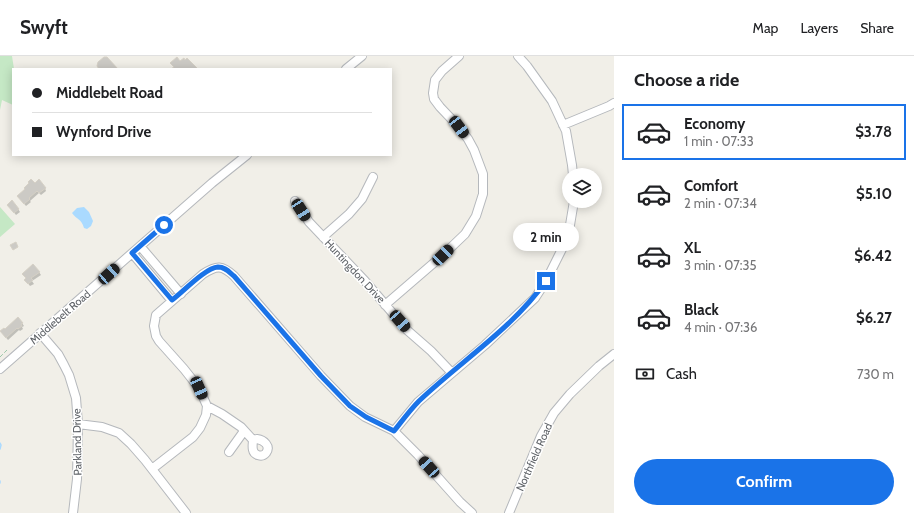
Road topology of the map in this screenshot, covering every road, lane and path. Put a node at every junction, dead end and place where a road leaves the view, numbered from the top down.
1 (362, 56) edge
2 (459, 56) edge
3 (518, 56) edge
4 (347, 68) edge
5 (614, 103) edge
6 (563, 125) junction
7 (245, 156) edge
8 (572, 168) edge
9 (373, 177) dead end
10 (295, 201) dead end
11 (573, 208) edge
12 (323, 238) junction
13 (140, 246) junction
14 (132, 253) junction
15 (176, 297) junction
16 (385, 305) junction
17 (40, 333) junction
18 (7, 350) dead end
19 (614, 354) edge
20 (0, 357) edge
21 (0, 369) edge
22 (452, 373) junction
23 (206, 406) junction
24 (78, 424) junction
25 (244, 431) junction
26 (394, 431) junction
27 (253, 440) dead end
28 (229, 452) dead end
29 (152, 469) junction
30 (73, 513) edge
31 (186, 513) edge
32 (472, 513) edge
33 (509, 513) edge

1 - 4 street
2 - 16 street
3 - 6 street
5 - 6 street
6 - 8 street
7 - 13 street, Middlebelt Road
9 - 12 street
10 - 12 street, Huntingdon Drive
11 - 22 street
12 - 16 street, Huntingdon Drive
13 - 14 street, Middlebelt Road
13 - 15 street
14 - 15 street
14 - 17 street, Middlebelt Road
15 - 23 street
15 - 26 street
16 - 22 street, Huntingdon Drive
17 - 21 street, Middlebelt Road
17 - 24 street, Parkland Drive
18 - 20 path
19 - 33 street, Northfield Road
22 - 26 street
23 - 25 street
23 - 29 street
24 - 29 street
24 - 30 street, Parkland Drive
25 - 27 street
25 - 28 street
26 - 32 street
29 - 31 street

